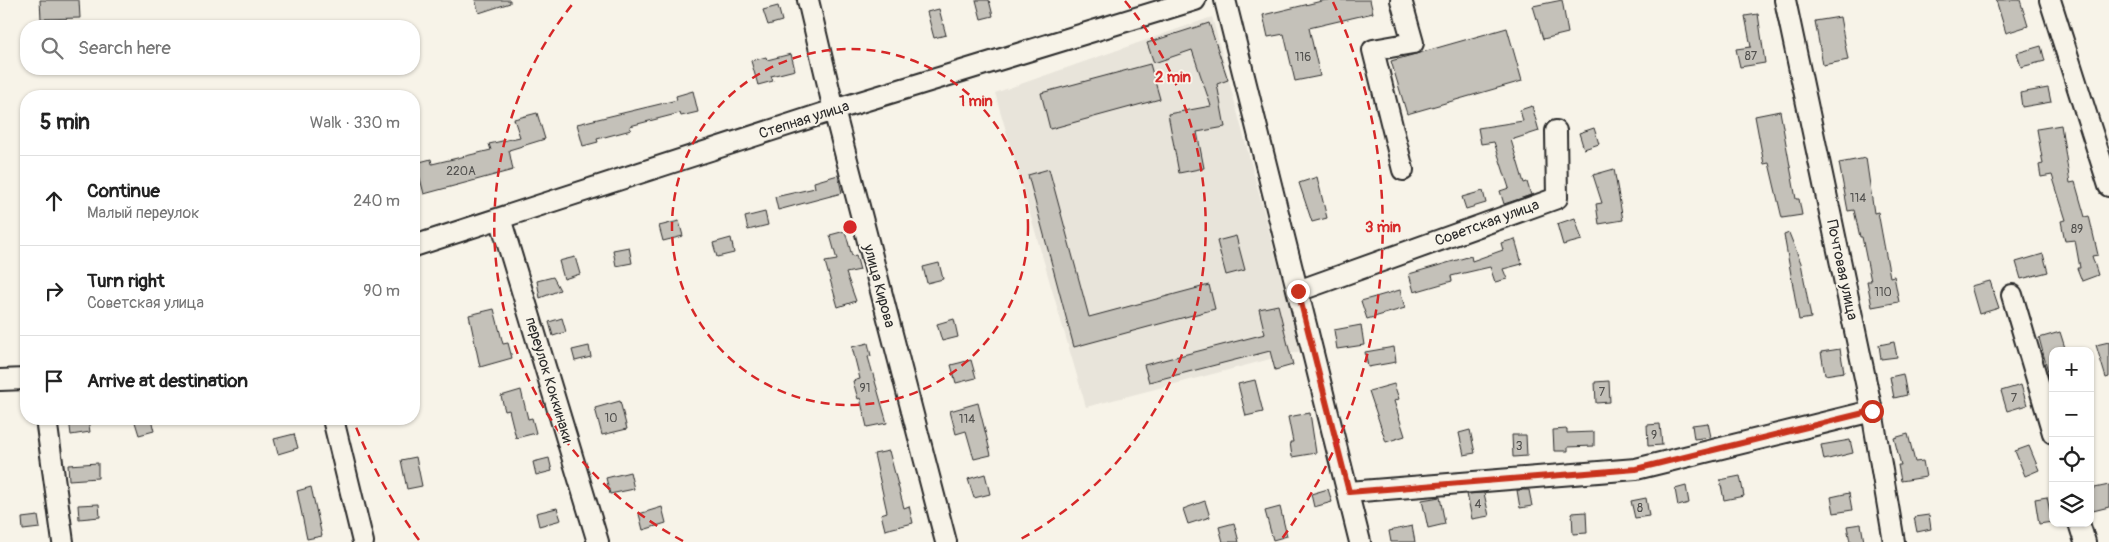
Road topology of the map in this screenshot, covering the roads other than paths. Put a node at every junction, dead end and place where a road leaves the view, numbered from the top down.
1 (808, 0) edge
2 (1196, 0) edge
3 (1224, 0) edge
4 (1402, 0) edge
5 (1785, 0) edge
6 (2050, 0) edge
7 (834, 110) junction
8 (1556, 131) dead end
9 (1403, 170) dead end
10 (2109, 186) edge
11 (500, 218) junction
12 (420, 244) edge
13 (1298, 291) junction
14 (2012, 294) dead end
15 (20, 378) edge
16 (0, 380) edge
17 (1872, 411) junction
18 (2049, 419) edge
19 (47, 425) edge
20 (334, 425) edge
21 (1349, 492) junction
22 (2081, 527) edge
23 (63, 542) edge
24 (363, 542) edge
25 (598, 542) edge
26 (946, 542) edge
27 (1359, 542) edge
28 (1894, 542) edge
29 (2085, 542) edge

1 - 7 street, улица Кирова
2 - 7 street, Степная улица
3 - 13 street
4 - 9 street
5 - 17 street, Почтовая улица
6 - 10 street
7 - 11 street, Степная улица
7 - 26 street, улица Кирова
8 - 13 street, Советская улица
11 - 12 street, Степная улица
11 - 25 street, переулок Коккинаки
13 - 21 street
14 - 18 street
15 - 16 street
17 - 21 street
17 - 28 street, Почтовая улица
19 - 23 street
20 - 24 street
21 - 27 street
22 - 29 street

